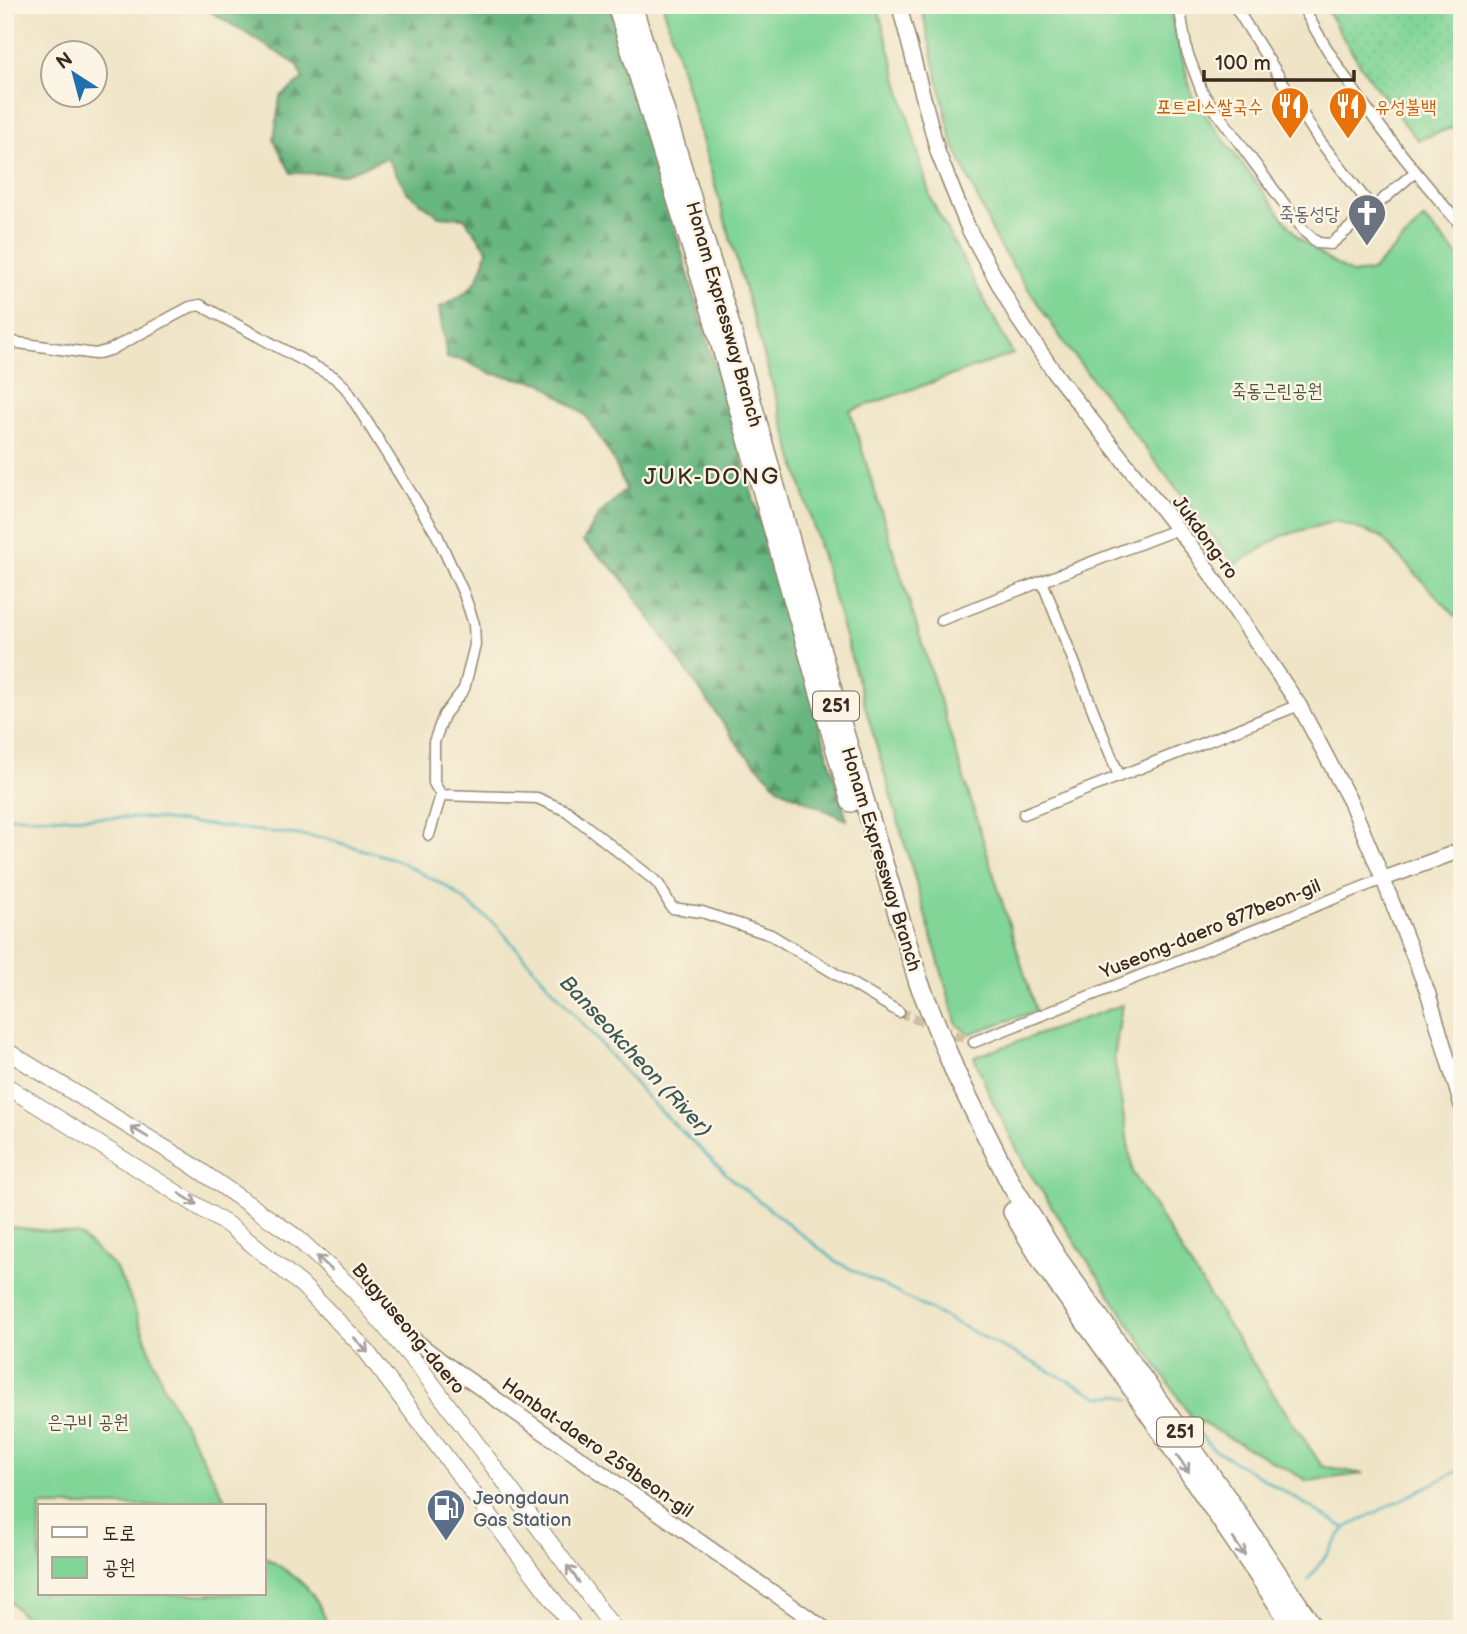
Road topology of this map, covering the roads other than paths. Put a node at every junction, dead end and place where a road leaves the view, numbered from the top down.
1 (617, 5) edge
2 (632, 5) edge
3 (899, 5) edge
4 (1179, 5) edge
5 (1234, 5) edge
6 (1302, 5) edge
7 (1415, 172) junction
8 (1373, 209) junction
9 (1462, 227) edge
10 (5, 341) edge
11 (1178, 529) junction
12 (1042, 581) junction
13 (941, 620) dead end
14 (1299, 705) junction
15 (1119, 776) junction
16 (441, 795) junction
17 (1024, 814) dead end
18 (429, 835) dead end
19 (1462, 850) edge
20 (1383, 879) junction
21 (899, 1012) tunnel mouth
22 (974, 1042) tunnel mouth
23 (5, 1050) edge
24 (5, 1085) edge
25 (1462, 1107) edge
26 (355, 1291) junction
27 (1126, 1367) junction
28 (1216, 1497) junction
29 (575, 1629) edge
30 (614, 1629) edge
31 (825, 1629) edge
32 (1295, 1629) edge
33 (1314, 1629) edge

1 - 27 highway, Honam Expressway Branch / 251
2 - 27 highway, Honam Expressway Branch / 251
3 - 11 street, Jukdong-ro
4 - 8 street
5 - 8 street
6 - 7 street
7 - 8 street
7 - 9 street
10 - 16 street
11 - 12 street
11 - 14 street, Jukdong-ro
12 - 13 street
12 - 15 street
14 - 15 street
14 - 20 street, Jukdong-ro
15 - 17 street
16 - 18 street
16 - 21 street
19 - 20 street, Yuseong-daero 877beon-gil
20 - 22 street, Yuseong-daero 877beon-gil
20 - 25 street, Jukdong-ro
26 -> 23 main road, Bugyuseong-daero
24 -> 29 main road
30 -> 26 main road, Bugyuseong-daero
26 - 31 street, Hanbat-daero 259beon-gil
27 - 28 highway, Honam Expressway Branch / 251
28 -> 32 highway, Honam Expressway Branch / 251
28 - 33 highway, Honam Expressway Branch / 251

